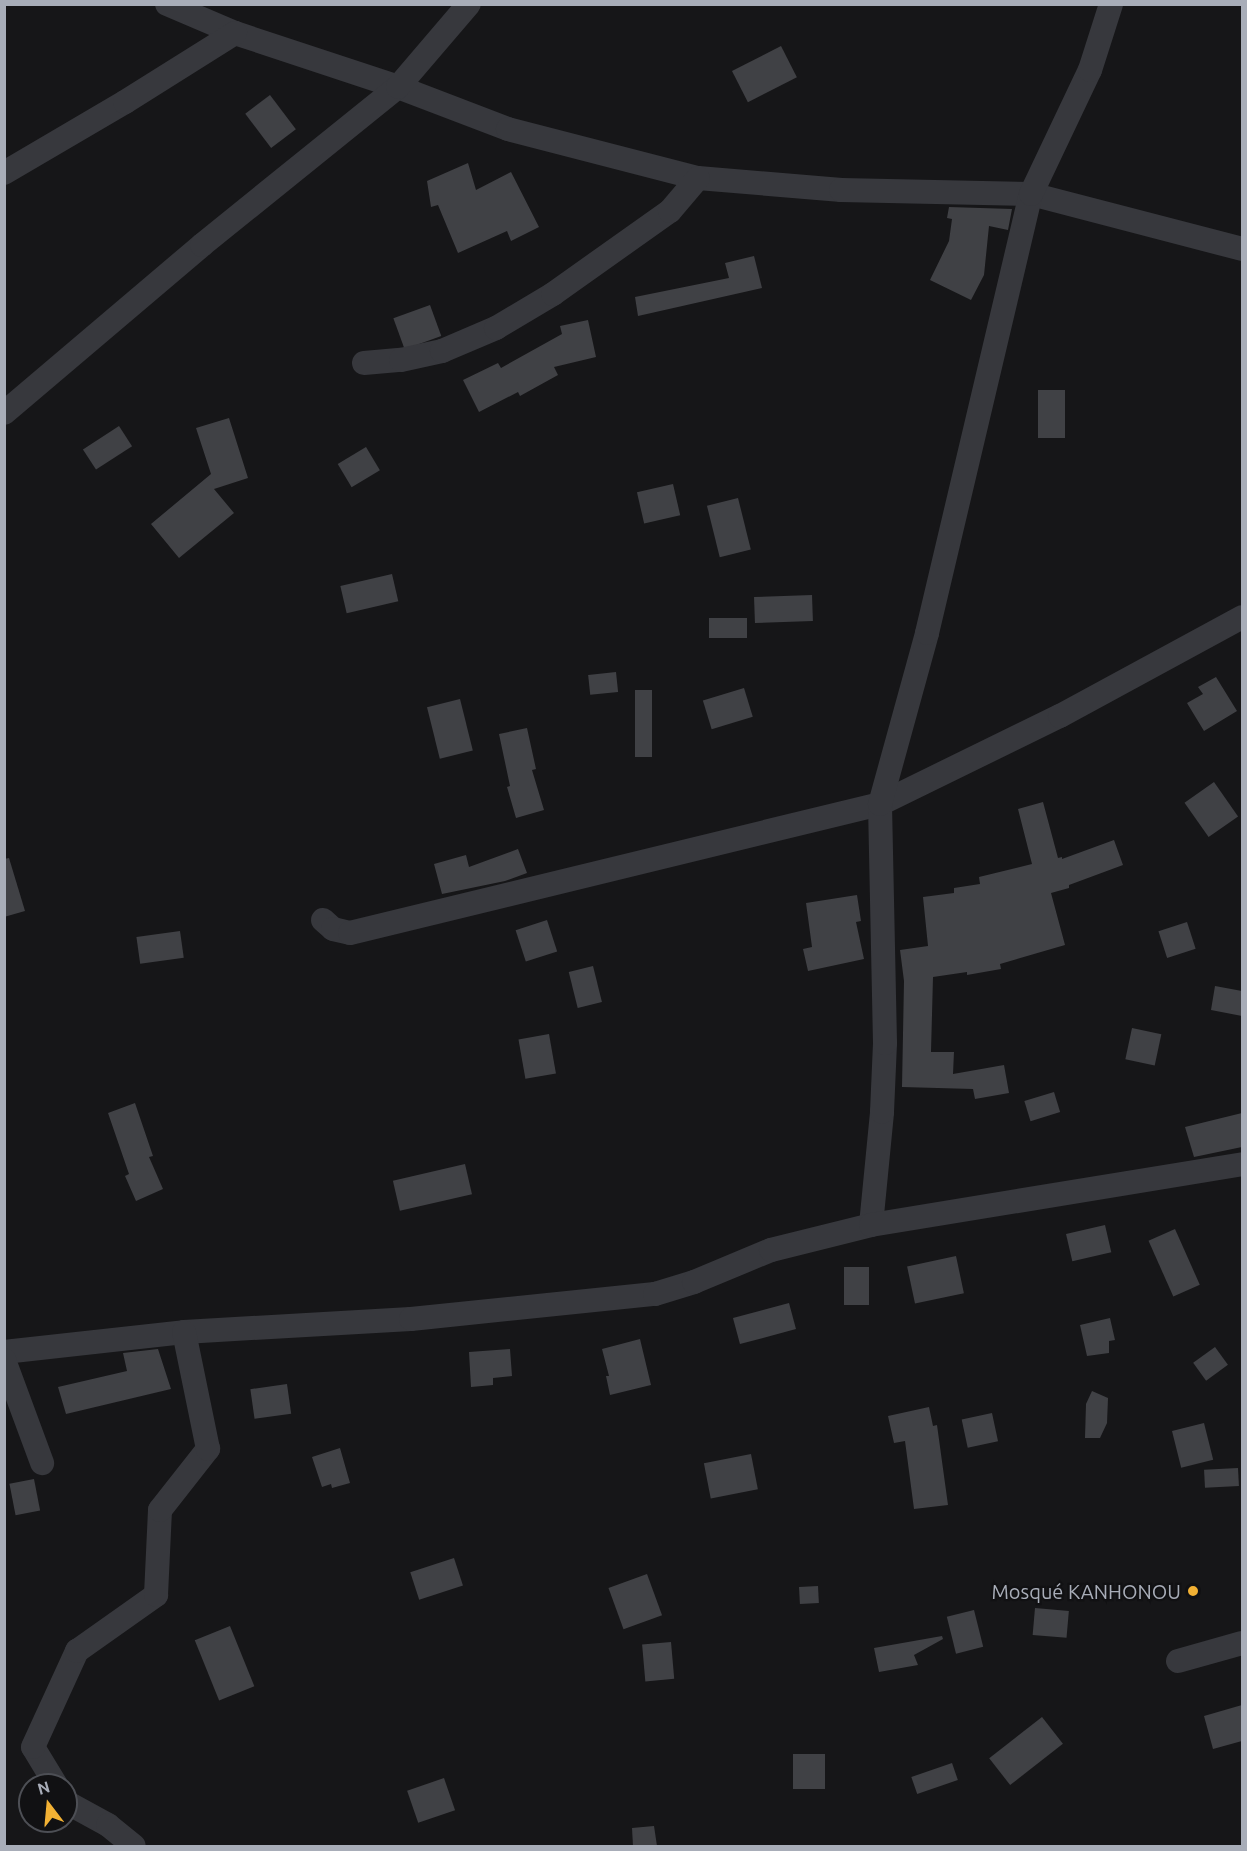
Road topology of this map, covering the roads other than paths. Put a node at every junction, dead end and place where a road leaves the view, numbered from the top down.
1 (167, 4) edge
2 (1111, 4) edge
3 (458, 9) edge
4 (235, 33) junction
5 (398, 87) junction
6 (4, 173) edge
7 (698, 178) junction
8 (1030, 194) junction
9 (1242, 249) edge
10 (364, 363) dead end
11 (4, 412) edge
12 (1242, 617) edge
13 (880, 804) junction
14 (324, 920) dead end
15 (1242, 1164) edge
16 (870, 1225) junction
17 (184, 1332) junction
18 (4, 1352) edge
19 (4, 1360) edge
20 (42, 1463) dead end
21 (1242, 1643) edge
22 (1178, 1661) dead end
23 (49, 1773) edge
24 (78, 1809) edge
25 (134, 1846) edge

1 - 4 street
2 - 8 street
3 - 5 street
4 - 5 street
4 - 6 street
5 - 7 street
5 - 11 street
7 - 8 street
7 - 10 street
8 - 9 street
8 - 13 street
12 - 13 street
13 - 14 street
13 - 16 street
15 - 16 street
16 - 17 street
17 - 18 street
17 - 23 street
19 - 20 street
21 - 22 street
24 - 25 street

